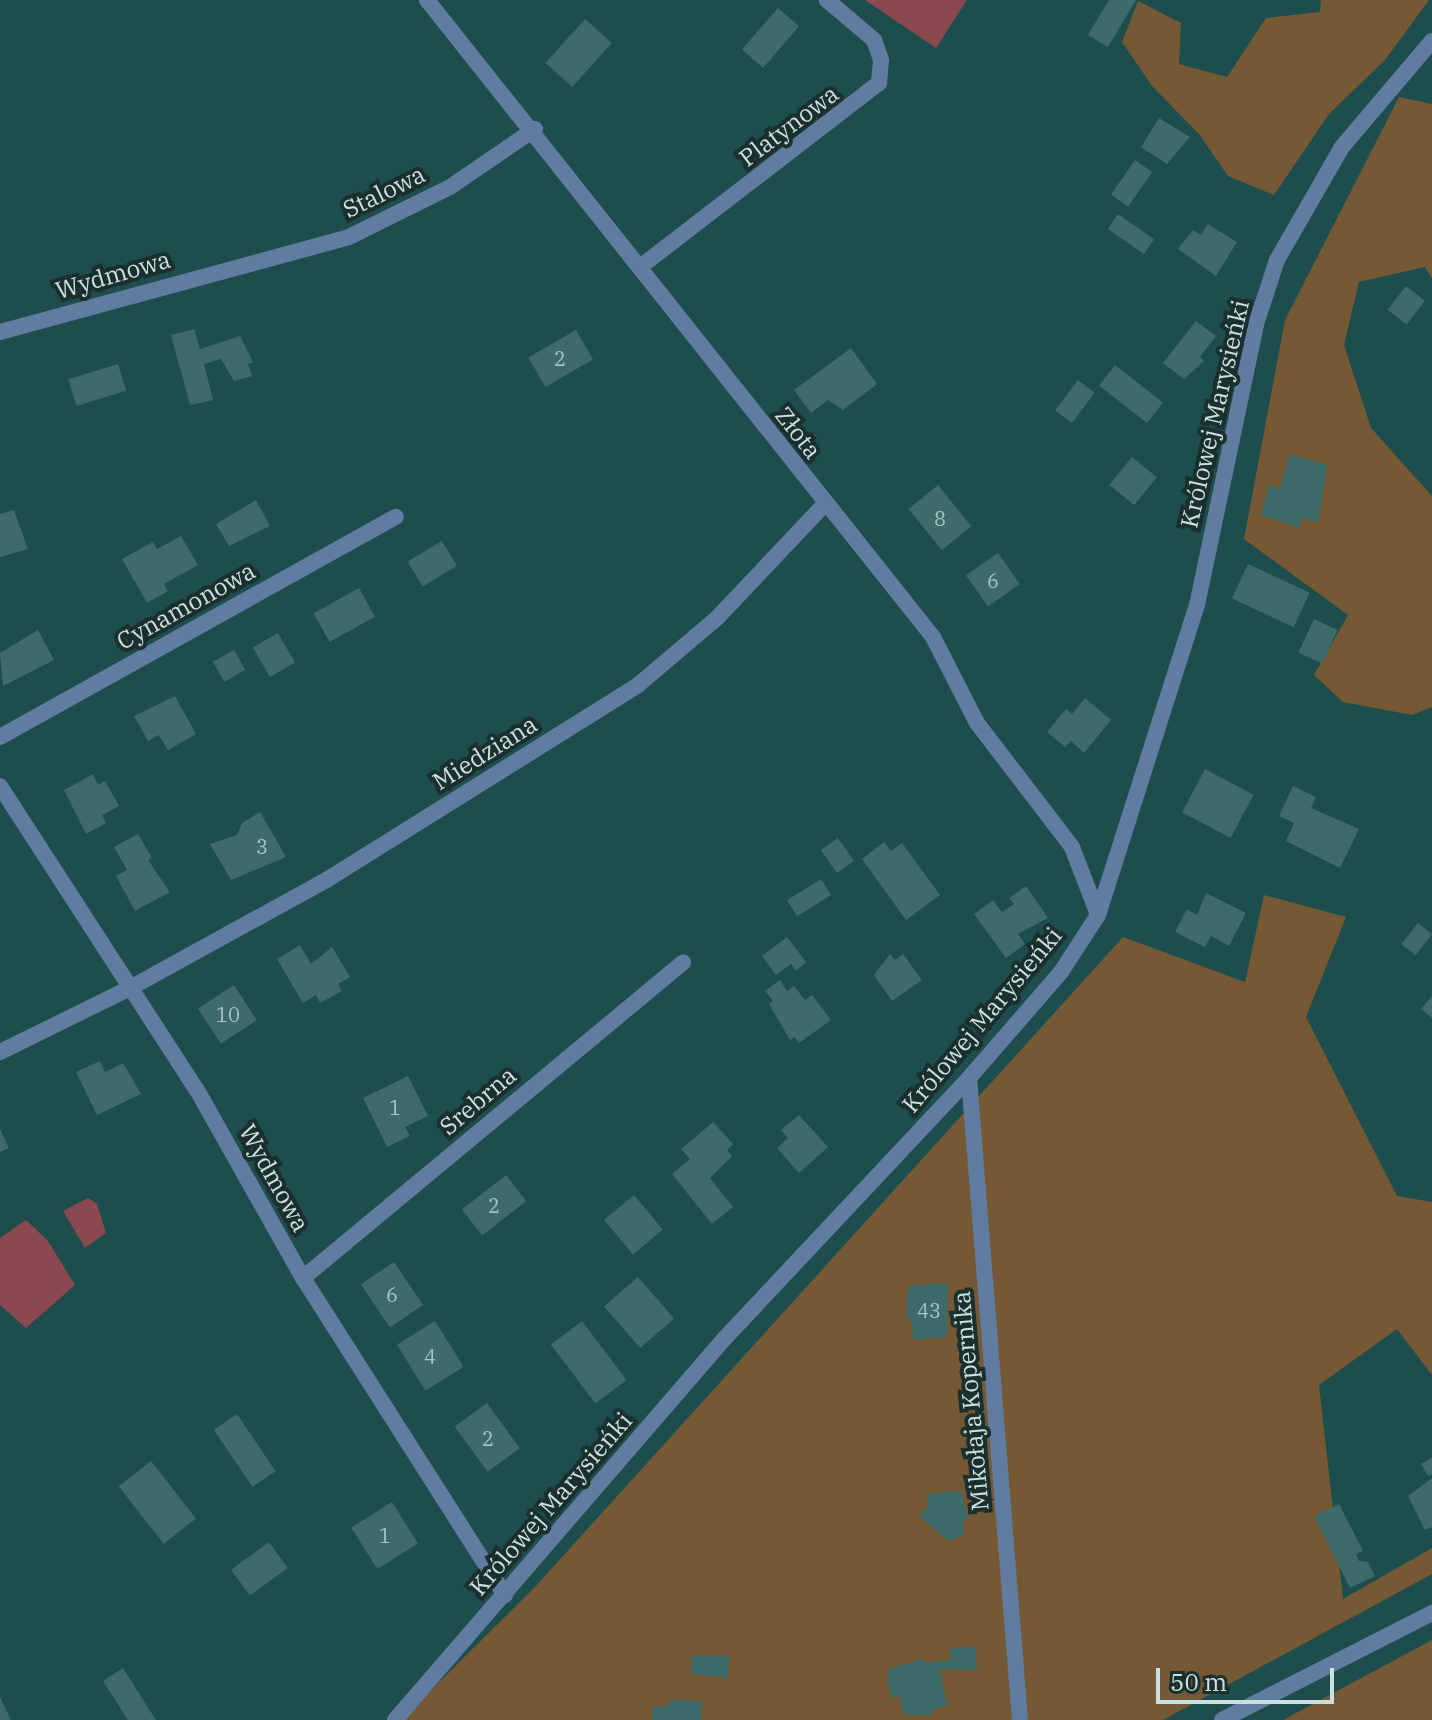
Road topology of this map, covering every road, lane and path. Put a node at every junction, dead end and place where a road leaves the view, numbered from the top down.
1 (427, 0) edge
2 (827, 0) edge
3 (1432, 41) edge
4 (535, 129) junction
5 (239, 264) joint
6 (640, 267) junction
7 (0, 332) edge
8 (824, 505) junction
9 (396, 517) dead end
10 (0, 737) edge
11 (0, 786) edge
12 (1098, 915) junction
13 (683, 962) dead end
14 (130, 988) junction
15 (0, 1052) edge
16 (969, 1078) junction
17 (303, 1278) junction
18 (505, 1595) junction
19 (1432, 1613) edge
20 (395, 1720) edge
21 (1020, 1720) edge
22 (1222, 1720) edge

1 - 4 street, Złota
2 - 6 street, Platynowa
3 - 12 street, Królowej Marysieńki
4 - 5 street, Stalowa
4 - 6 street, Złota
5 - 7 street, Wydmowa
6 - 8 street, Złota
8 - 12 street, Złota
8 - 14 street, Miedziana
9 - 10 street, Cynamonowa
11 - 14 street, Wydmowa
12 - 16 street, Królowej Marysieńki
13 - 17 street, Srebrna
14 - 15 street, Miedziana
14 - 17 street, Wydmowa
16 - 18 street, Królowej Marysieńki
16 - 21 street, Mikołaja Kopernika
17 - 18 street, Wydmowa
18 - 20 street, Królowej Marysieńki
19 - 22 street

